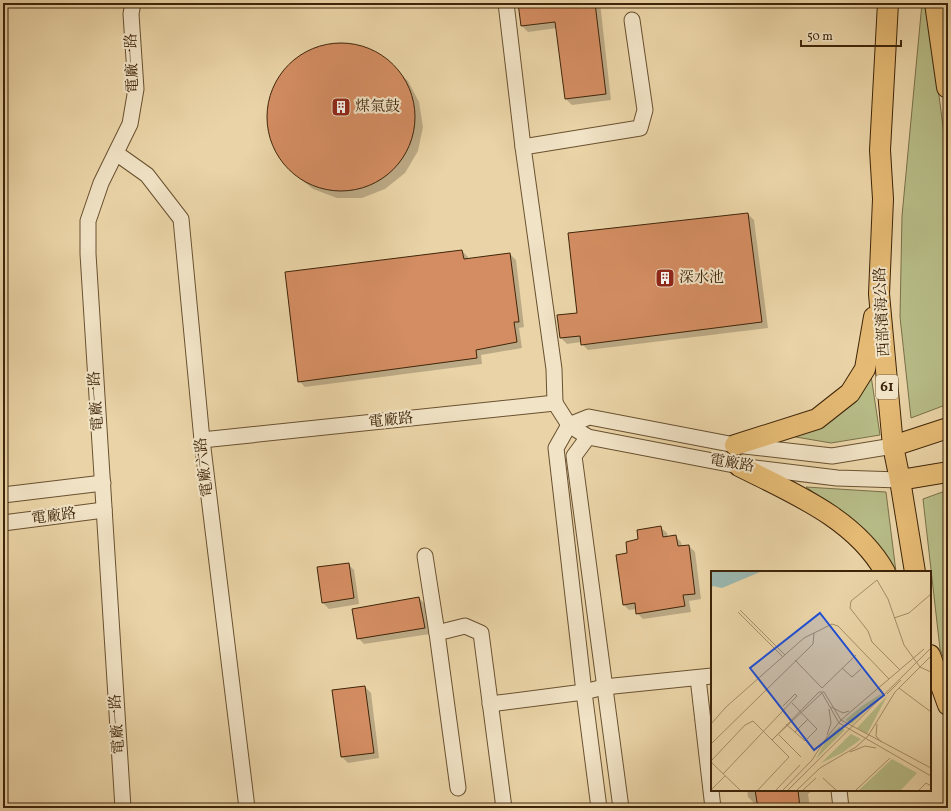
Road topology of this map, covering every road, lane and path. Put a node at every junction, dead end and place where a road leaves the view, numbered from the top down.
1 (133, 3) edge
2 (506, 3) edge
3 (888, 3) edge
4 (936, 3) edge
5 (632, 20) dead end
6 (948, 87) edge
7 (523, 147) junction
8 (116, 153) junction
9 (878, 294) junction
10 (555, 403) junction
11 (569, 424) junction
12 (948, 428) edge
13 (588, 437) junction
14 (202, 440) junction
15 (735, 445) junction
16 (893, 446) junction
17 (739, 466) junction
18 (948, 472) edge
19 (900, 480) junction
20 (103, 483) junction
21 (3, 495) edge
22 (104, 510) junction
23 (3, 523) edge
24 (425, 556) dead end
25 (884, 571) edge
26 (915, 571) edge
27 (437, 633) junction
28 (931, 658) edge
29 (705, 677) edge
30 (604, 687) junction
31 (584, 692) junction
32 (490, 704) junction
33 (948, 705) edge
34 (711, 775) edge
35 (458, 788) dead end
36 (712, 791) edge
37 (839, 791) edge
38 (123, 808) edge
39 (247, 808) edge
40 (504, 808) edge
41 (599, 808) edge
42 (621, 808) edge
43 (713, 808) edge
44 (841, 808) edge

1 - 8 street, 電廠一路
2 - 7 street
3 - 9 main road, 西部濱海公路 / 61
4 - 6 highway
5 - 7 street
7 - 10 street
8 - 14 street, 電廠六路
8 - 20 street, 電廠一路
9 - 15 main road
9 - 16 main road, 西部濱海公路 / 61
10 - 11 street, 電廠路
10 - 14 street, 電廠路
11 - 13 street, 電廠路
11 - 15 street, 電廠路
11 - 31 street
12 - 16 main road
13 - 17 street, 電廠路
13 - 30 street
14 - 39 street, 電廠六路
15 - 16 street, 電廠路
16 - 19 main road, 西部濱海公路 / 61
17 - 19 street, 電廠路
17 - 25 main road
18 - 19 main road
19 - 26 main road, 西部濱海公路 / 61
20 - 21 street, 電廠路
20 - 22 street, 電廠一路
22 - 23 street, 電廠路
22 - 38 street, 電廠一路
24 - 27 street
27 - 32 street
27 - 35 street
28 - 33 main road
29 - 30 street
29 - 34 street
30 - 31 street
30 - 42 street
31 - 32 street
31 - 41 street
32 - 40 street
36 - 43 street
37 - 44 street

